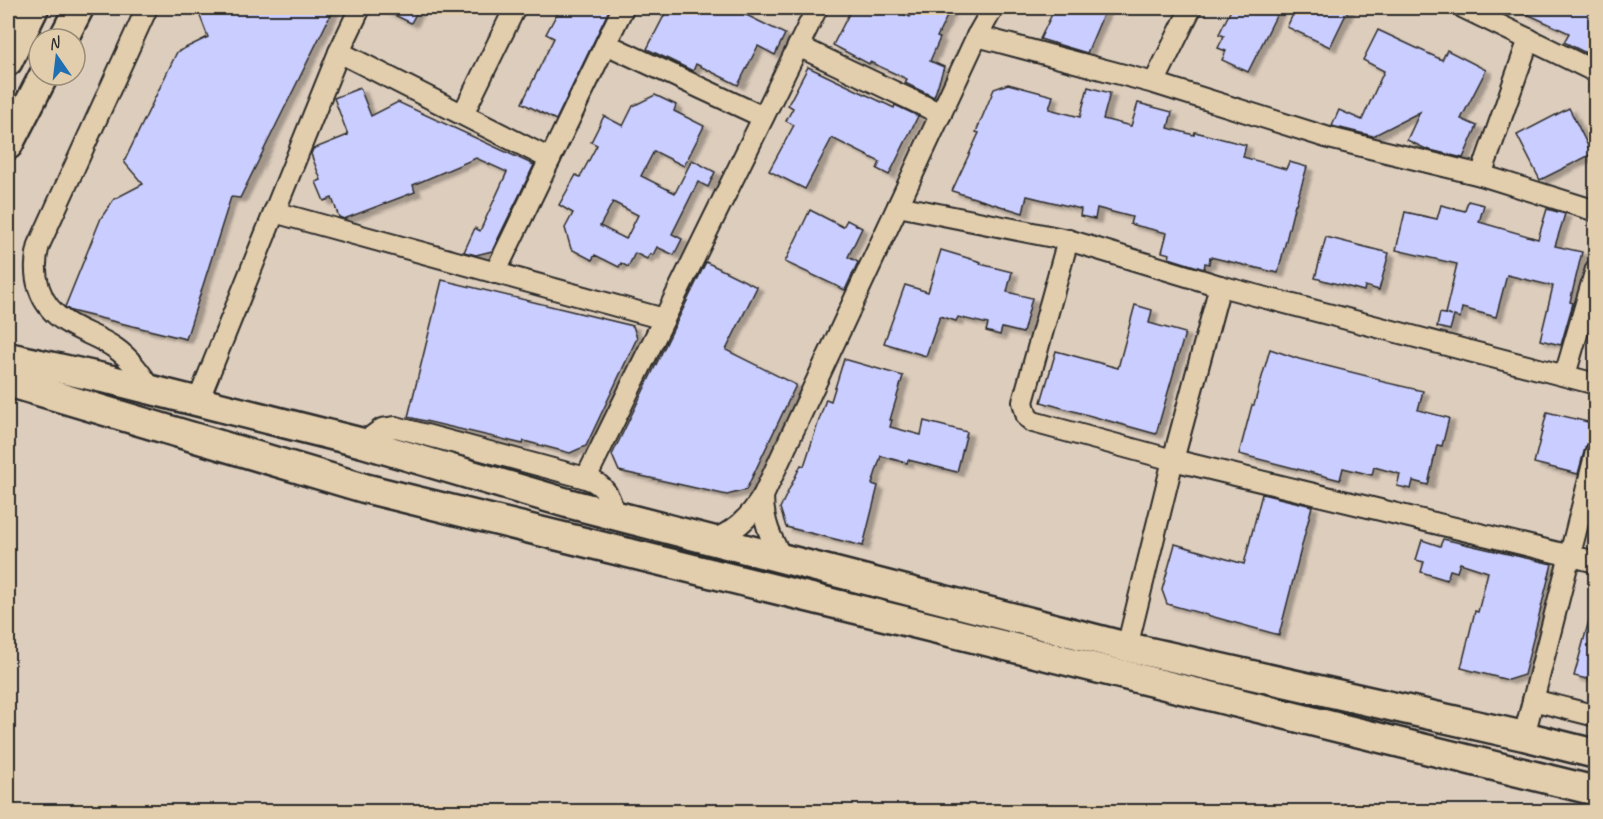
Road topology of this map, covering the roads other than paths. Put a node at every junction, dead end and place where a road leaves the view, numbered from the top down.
1 (34, 8) edge
2 (147, 8) edge
3 (360, 8) edge
4 (515, 8) edge
5 (623, 8) edge
6 (817, 8) edge
7 (993, 8) edge
8 (1191, 8) edge
9 (1464, 8) edge
10 (977, 36) junction
11 (1529, 39) junction
12 (606, 44) junction
13 (798, 46) junction
14 (339, 52) junction
15 (8, 61) edge
16 (1596, 72) edge
17 (1154, 83) junction
18 (38, 87) edge
19 (463, 114) junction
20 (941, 114) junction
21 (763, 117) junction
22 (8, 145) edge
23 (550, 159) junction
24 (1481, 175) junction
25 (898, 206) junction
26 (1596, 211) edge
27 (274, 212) junction
28 (1068, 240) junction
29 (1596, 269) edge
30 (495, 273) junction
31 (1220, 286) junction
32 (664, 319) junction
33 (8, 341) edge
34 (8, 357) edge
35 (1564, 375) junction
36 (112, 380) junction
37 (8, 382) edge
38 (1596, 384) edge
39 (152, 390) junction
40 (198, 401) junction
41 (363, 443) junction
42 (1596, 452) edge
43 (1173, 460) junction
44 (586, 478) junction
45 (763, 496) junction
46 (615, 516) junction
47 (710, 541) junction
48 (1570, 555) junction
49 (784, 560) junction
50 (1596, 562) edge
51 (1127, 647) junction
52 (1533, 700) junction
53 (1596, 716) edge
54 (1524, 736) junction
55 (1596, 754) edge
56 (1596, 791) edge

1 - 15 main road
2 - 39 street
3 - 14 street
4 - 19 street
5 - 12 street
6 - 13 street
7 - 10 street
8 - 17 street
9 - 11 street
10 - 17 street
10 - 20 street
11 - 16 street
11 - 24 street
12 - 21 street
12 - 23 street
13 - 20 street
13 - 21 street
14 - 19 street
14 - 27 street
17 - 24 street
18 - 22 main road
19 - 23 street
20 - 25 street
21 - 32 street
23 - 30 street
24 - 26 street
25 - 28 street
25 - 45 street
27 - 30 street
27 - 40 street
28 - 31 street
28 - 43 street
29 - 35 street
30 - 32 street
31 - 35 street
31 - 43 street
32 - 44 street
33 - 36 main road
34 - 36 main road
35 - 38 street
36 - 39 main road
37 - 56 main road
39 - 40 main road
40 - 41 main road
41 - 44 street
41 - 46 main road
42 - 48 street
43 - 48 street
43 - 51 street
44 - 46 street
45 - 47 street
45 - 49 street
46 - 47 main road
47 - 49 main road
48 - 50 street
48 - 52 street
49 - 51 main road
51 - 54 main road
52 - 53 street
52 - 54 street
54 - 55 main road

